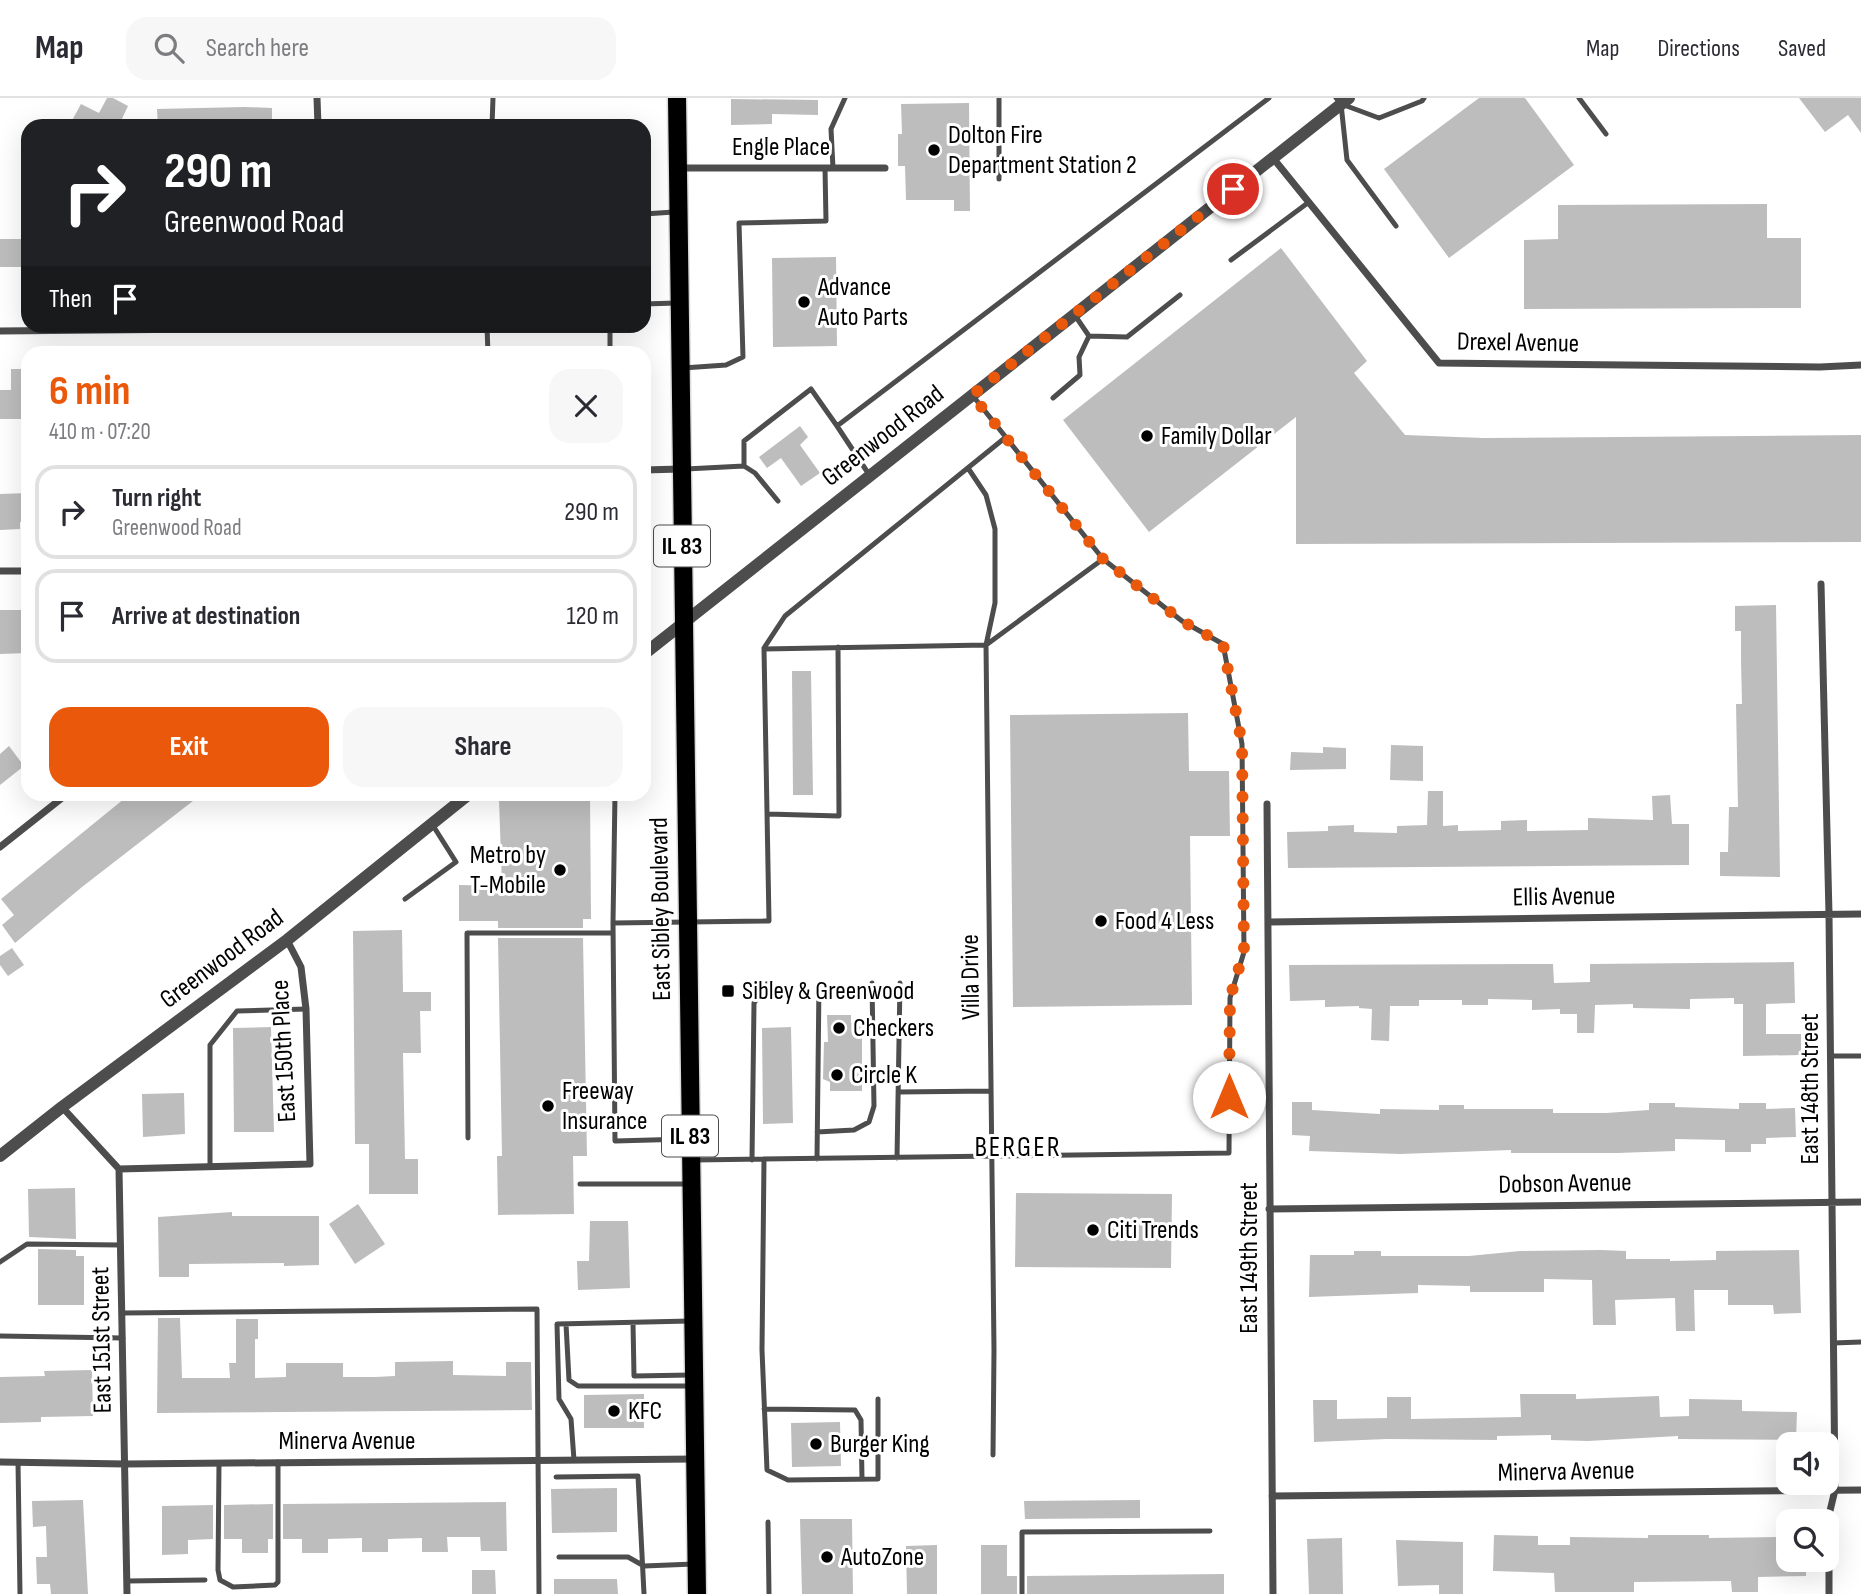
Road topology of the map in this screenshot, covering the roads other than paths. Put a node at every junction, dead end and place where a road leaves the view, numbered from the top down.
1 (317, 98) edge
2 (493, 98) edge
3 (677, 98) edge
4 (845, 98) edge
5 (999, 98) edge
6 (1269, 98) edge
7 (1424, 98) edge
8 (1579, 98) edge
9 (1342, 100) edge
10 (318, 119) edge
11 (492, 119) edge
12 (1606, 134) dead end
13 (1273, 158) junction
14 (886, 167) dead end
15 (677, 168) junction
16 (829, 168) junction
17 (999, 179) dead end
18 (1308, 202) junction
19 (678, 212) junction
20 (651, 214) edge
21 (1396, 226) dead end
22 (1231, 260) dead end
23 (1180, 295) dead end
24 (679, 303) junction
25 (651, 304) edge
26 (1074, 314) junction
27 (0, 331) edge
28 (21, 331) edge
29 (1089, 336) junction
30 (1861, 365) edge
31 (680, 369) junction
32 (972, 395) junction
33 (1053, 398) dead end
34 (837, 426) junction
35 (1006, 438) junction
36 (744, 466) junction
37 (968, 468) junction
38 (681, 469) junction
39 (651, 470) edge
40 (870, 475) junction
41 (778, 501) dead end
42 (1103, 559) junction
43 (0, 571) edge
44 (21, 571) edge
45 (1821, 584) dead end
46 (683, 623) junction
47 (986, 645) junction
48 (838, 647) junction
49 (651, 648) edge
50 (764, 649) junction
51 (58, 801) edge
52 (460, 801) edge
53 (615, 801) edge
54 (1267, 804) dead end
55 (767, 814) junction
56 (432, 824) junction
57 (0, 847) edge
58 (405, 899) dead end
59 (1829, 914) junction
60 (1861, 914) edge
61 (1268, 922) junction
62 (613, 923) junction
63 (687, 923) junction
64 (613, 933) junction
65 (287, 940) junction
66 (819, 983) dead end
67 (872, 983) dead end
68 (900, 983) dead end
69 (767, 984) dead end
70 (306, 1009) junction
71 (1831, 1056) junction
72 (1861, 1056) edge
73 (991, 1091) junction
74 (898, 1092) junction
75 (61, 1107) junction
76 (817, 1132) junction
77 (467, 1138) dead end
78 (691, 1139) junction
79 (0, 1156) edge
80 (992, 1157) junction
81 (897, 1158) junction
82 (817, 1159) junction
83 (691, 1160) junction
84 (752, 1160) junction
85 (764, 1160) junction
86 (211, 1166) junction
87 (119, 1169) junction
88 (580, 1184) dead end
89 (691, 1184) junction
90 (1832, 1202) junction
91 (1861, 1202) edge
92 (1269, 1209) junction
93 (121, 1245) junction
94 (0, 1262) edge
95 (123, 1313) junction
96 (693, 1321) junction
97 (633, 1323) junction
98 (566, 1324) junction
99 (0, 1336) edge
100 (123, 1338) junction
101 (1861, 1342) edge
102 (1833, 1343) junction
103 (694, 1381) junction
104 (878, 1399) dead end
105 (764, 1409) junction
106 (1834, 1432) edge
107 (993, 1455) dead end
108 (695, 1459) junction
109 (539, 1460) junction
110 (574, 1460) junction
111 (0, 1462) edge
112 (18, 1462) junction
113 (278, 1462) junction
114 (219, 1463) junction
115 (126, 1464) junction
116 (556, 1477) dead end
117 (862, 1479) junction
118 (1839, 1490) edge
119 (1861, 1490) edge
120 (1776, 1491) edge
121 (1834, 1495) edge
122 (1272, 1496) junction
123 (768, 1522) dead end
124 (1210, 1531) dead end
125 (559, 1557) dead end
126 (696, 1564) junction
127 (644, 1566) junction
128 (205, 1580) dead end
129 (127, 1581) junction
130 (20, 1594) edge
131 (127, 1594) edge
132 (539, 1594) edge
133 (644, 1594) edge
134 (697, 1594) edge
135 (769, 1594) edge
136 (1022, 1594) edge
137 (1273, 1594) edge
138 (1829, 1594) edge

1 - 10 street
2 - 11 lane
3 - 15 main road, East Sibley Boulevard / IL 83
4 - 16 lane
5 - 17 lane
6 - 34 lane
7 - 9 lane
8 - 12 lane
9 - 13 street, Greenwood Road
9 - 21 lane
13 - 18 street, Drexel Avenue
13 - 26 street, Greenwood Road
14 - 16 street, Engle Place
15 - 16 street, Engle Place
15 - 19 main road, East Sibley Boulevard / IL 83
16 - 31 lane
18 - 22 lane
18 - 30 street, Drexel Avenue
19 - 20 lane
19 - 24 main road, East Sibley Boulevard / IL 83
23 - 29 lane
24 - 25 lane
24 - 31 main road, East Sibley Boulevard / IL 83
26 - 29 lane
26 - 32 street, Greenwood Road
27 - 28 street
29 - 33 lane
31 - 38 main road, East Sibley Boulevard / IL 83
32 - 35 lane
32 - 40 street, Greenwood Road
34 - 36 lane
34 - 40 lane
35 - 37 lane
35 - 42 lane
36 - 38 lane
36 - 41 lane
37 - 47 lane, Villa Drive
37 - 50 lane
38 - 39 street
38 - 46 main road, East Sibley Boulevard / IL 83
40 - 46 street, Greenwood Road
42 - 47 lane
42 - 80 lane
43 - 44 street
45 - 59 street, East 148th Street
46 - 49 street, Greenwood Road
46 - 63 main road, East Sibley Boulevard / IL 83
47 - 48 lane
47 - 73 lane, Villa Drive
48 - 50 lane
48 - 55 lane
50 - 55 lane
51 - 57 street
52 - 56 street, Greenwood Road
53 - 62 lane
54 - 61 street, East 149th Street
55 - 63 lane
56 - 58 lane
56 - 65 street, Greenwood Road
59 - 60 street, Ellis Avenue
59 - 61 street, Ellis Avenue
59 - 71 street, East 148th Street
61 - 92 street, East 149th Street
62 - 63 lane
62 - 64 lane
63 - 78 main road, East Sibley Boulevard / IL 83
64 - 77 lane
64 - 78 lane
65 - 70 street, East 150th Place
65 - 75 street, Greenwood Road
66 - 76 lane
67 - 76 lane
68 - 74 lane
69 - 84 lane
70 - 86 lane
70 - 86 street, East 150th Place
71 - 72 lane
71 - 90 street, East 148th Street
73 - 74 lane
73 - 80 lane, Villa Drive
74 - 81 lane
75 - 79 street, Greenwood Road
75 - 87 street
76 - 82 lane
78 - 83 main road, East Sibley Boulevard / IL 83
80 - 81 lane
80 - 107 lane, Villa Drive
81 - 82 lane
82 - 85 lane
83 - 84 lane
83 - 89 main road, East Sibley Boulevard / IL 83
84 - 85 lane
85 - 105 lane
86 - 87 street
87 - 93 street, East 151st Street
88 - 89 lane
89 - 96 main road, East Sibley Boulevard / IL 83
90 - 91 street, Dobson Avenue
90 - 92 street, Dobson Avenue
90 - 102 street, East 148th Street
92 - 122 street, East 149th Street
93 - 94 lane
93 - 95 street, East 151st Street
95 - 100 street, East 151st Street
95 - 109 lane
96 - 97 lane
96 - 103 main road, East Sibley Boulevard / IL 83
97 - 98 lane
97 - 103 lane
98 - 103 lane
98 - 110 lane
99 - 100 lane
100 - 115 street, East 151st Street
101 - 102 lane
102 - 106 street, East 148th Street
103 - 108 main road, East Sibley Boulevard / IL 83
104 - 117 lane
105 - 117 lane
105 - 117 lane
108 - 110 street, Minerva Avenue
108 - 126 main road, East Sibley Boulevard / IL 83
109 - 110 street, Minerva Avenue
109 - 113 street, Minerva Avenue
109 - 132 lane
111 - 112 street, Minerva Avenue
112 - 115 street, Minerva Avenue
112 - 130 lane
113 - 114 street, Minerva Avenue
113 - 114 lane
114 - 115 street, Minerva Avenue
115 - 129 street, East 151st Street
116 - 127 lane
118 - 119 street, Minerva Avenue
120 - 122 street, Minerva Avenue
121 - 138 street, East 148th Street
122 - 137 street, East 149th Street
123 - 135 lane
124 - 136 lane
125 - 127 lane
126 - 127 lane
126 - 134 main road, East Sibley Boulevard / IL 83
127 - 133 lane
128 - 129 lane
129 - 131 street, East 151st Street

